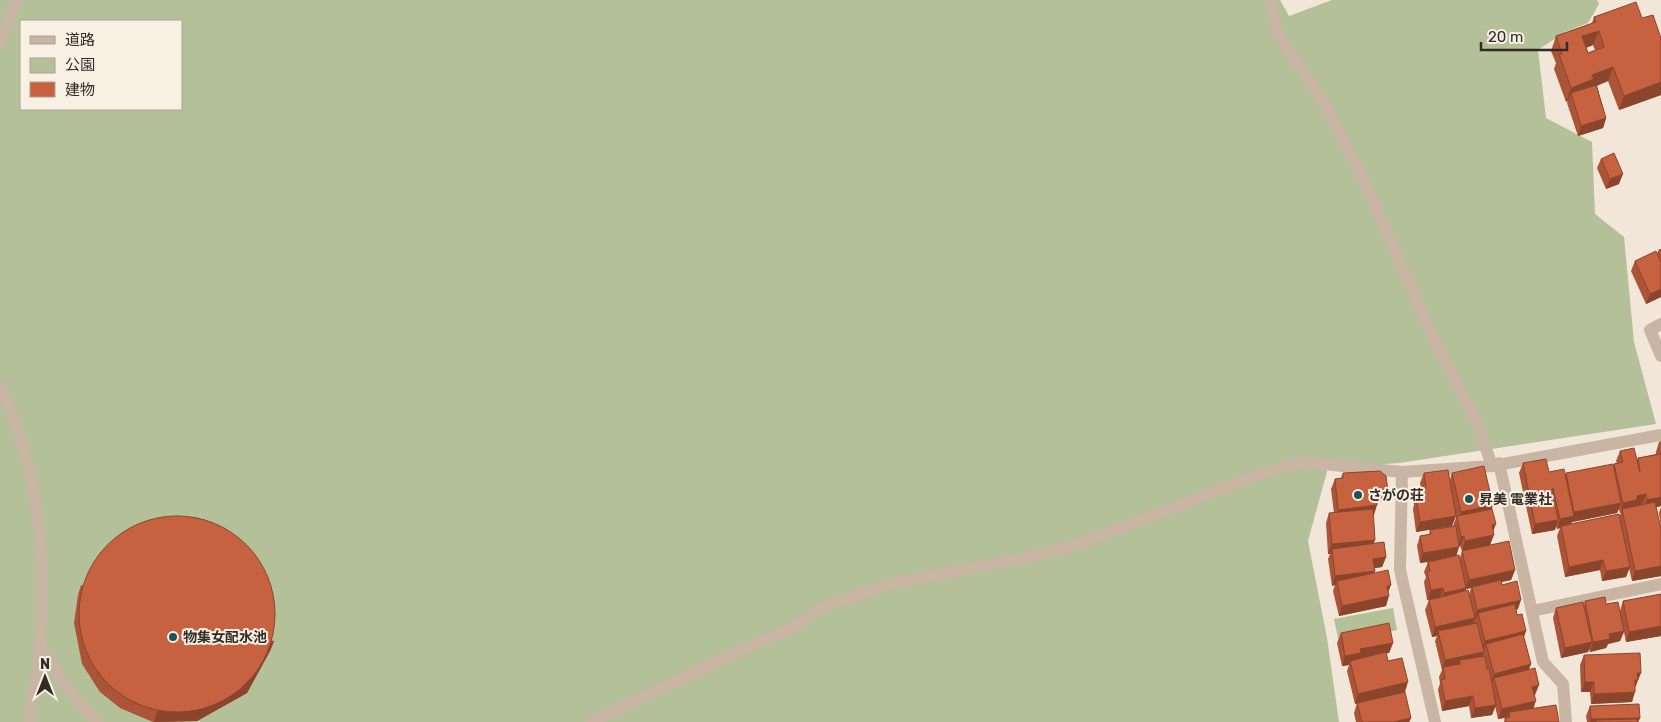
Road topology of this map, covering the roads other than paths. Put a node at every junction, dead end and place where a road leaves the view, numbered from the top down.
1 (16, 0) edge
2 (1270, 0) edge
3 (0, 44) edge
4 (1661, 324) edge
5 (1661, 356) edge
6 (0, 386) edge
7 (1661, 435) edge
8 (1496, 465) junction
9 (1402, 472) junction
10 (1661, 584) edge
11 (1532, 611) junction
12 (40, 648) junction
13 (28, 722) edge
14 (97, 722) edge
15 (591, 722) edge
16 (1435, 722) edge
17 (1566, 722) edge

1 - 3 street
2 - 8 street
4 - 5 street
6 - 12 street
7 - 8 street
8 - 9 street
8 - 11 street
9 - 15 street
9 - 16 street
10 - 11 street
11 - 17 street
12 - 13 street
12 - 14 street

